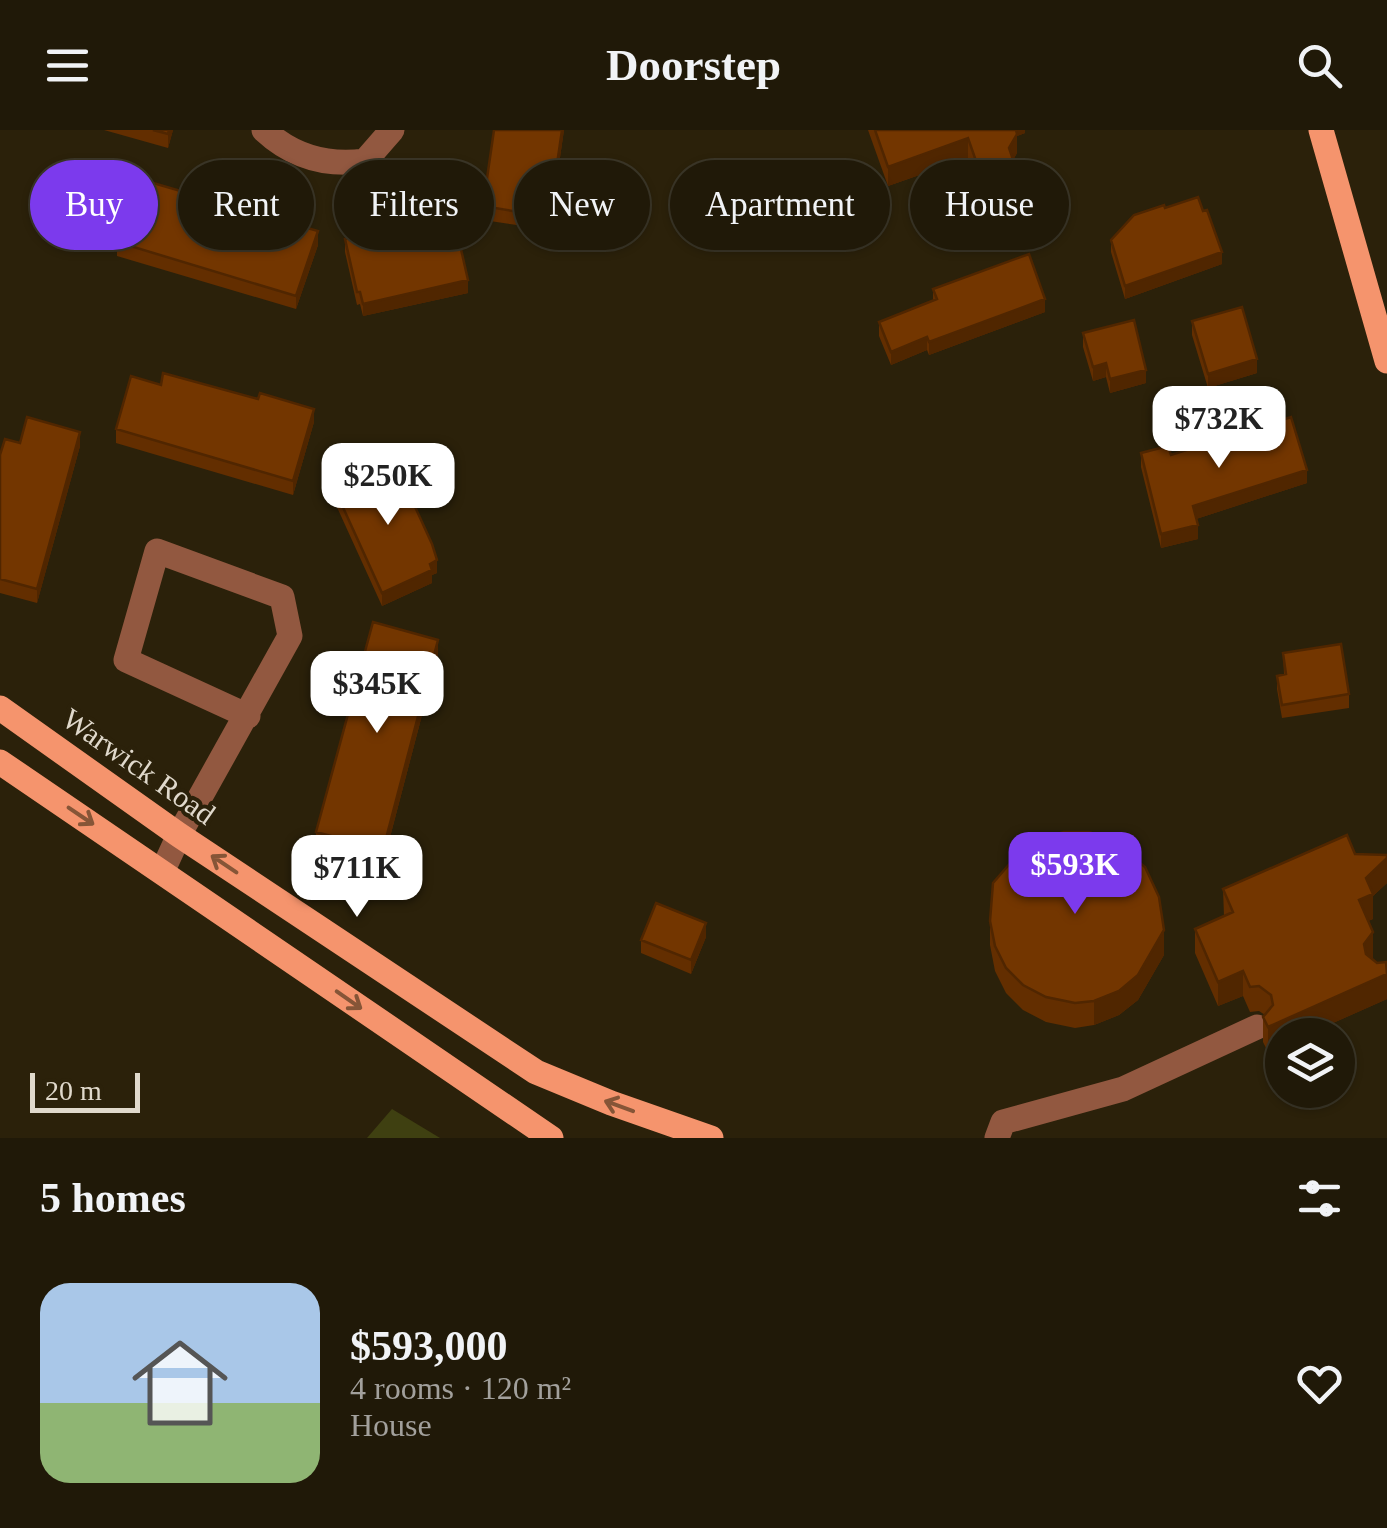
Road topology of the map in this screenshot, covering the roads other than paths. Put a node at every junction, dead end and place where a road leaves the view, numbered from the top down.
1 (264, 130) edge
2 (392, 130) edge
3 (1321, 130) edge
4 (1387, 361) edge
5 (0, 708) edge
6 (248, 716) junction
7 (0, 762) edge
8 (179, 835) junction
9 (163, 870) junction
10 (1256, 1027) dead end
11 (551, 1138) edge
12 (711, 1138) edge
13 (997, 1138) edge

1 - 2 street
3 - 4 main road
5 - 8 main road, Warwick Road
6 - 6 street
6 - 8 street
7 -> 9 main road
8 - 9 street
12 -> 8 main road, Warwick Road
9 -> 11 main road
10 - 13 street

